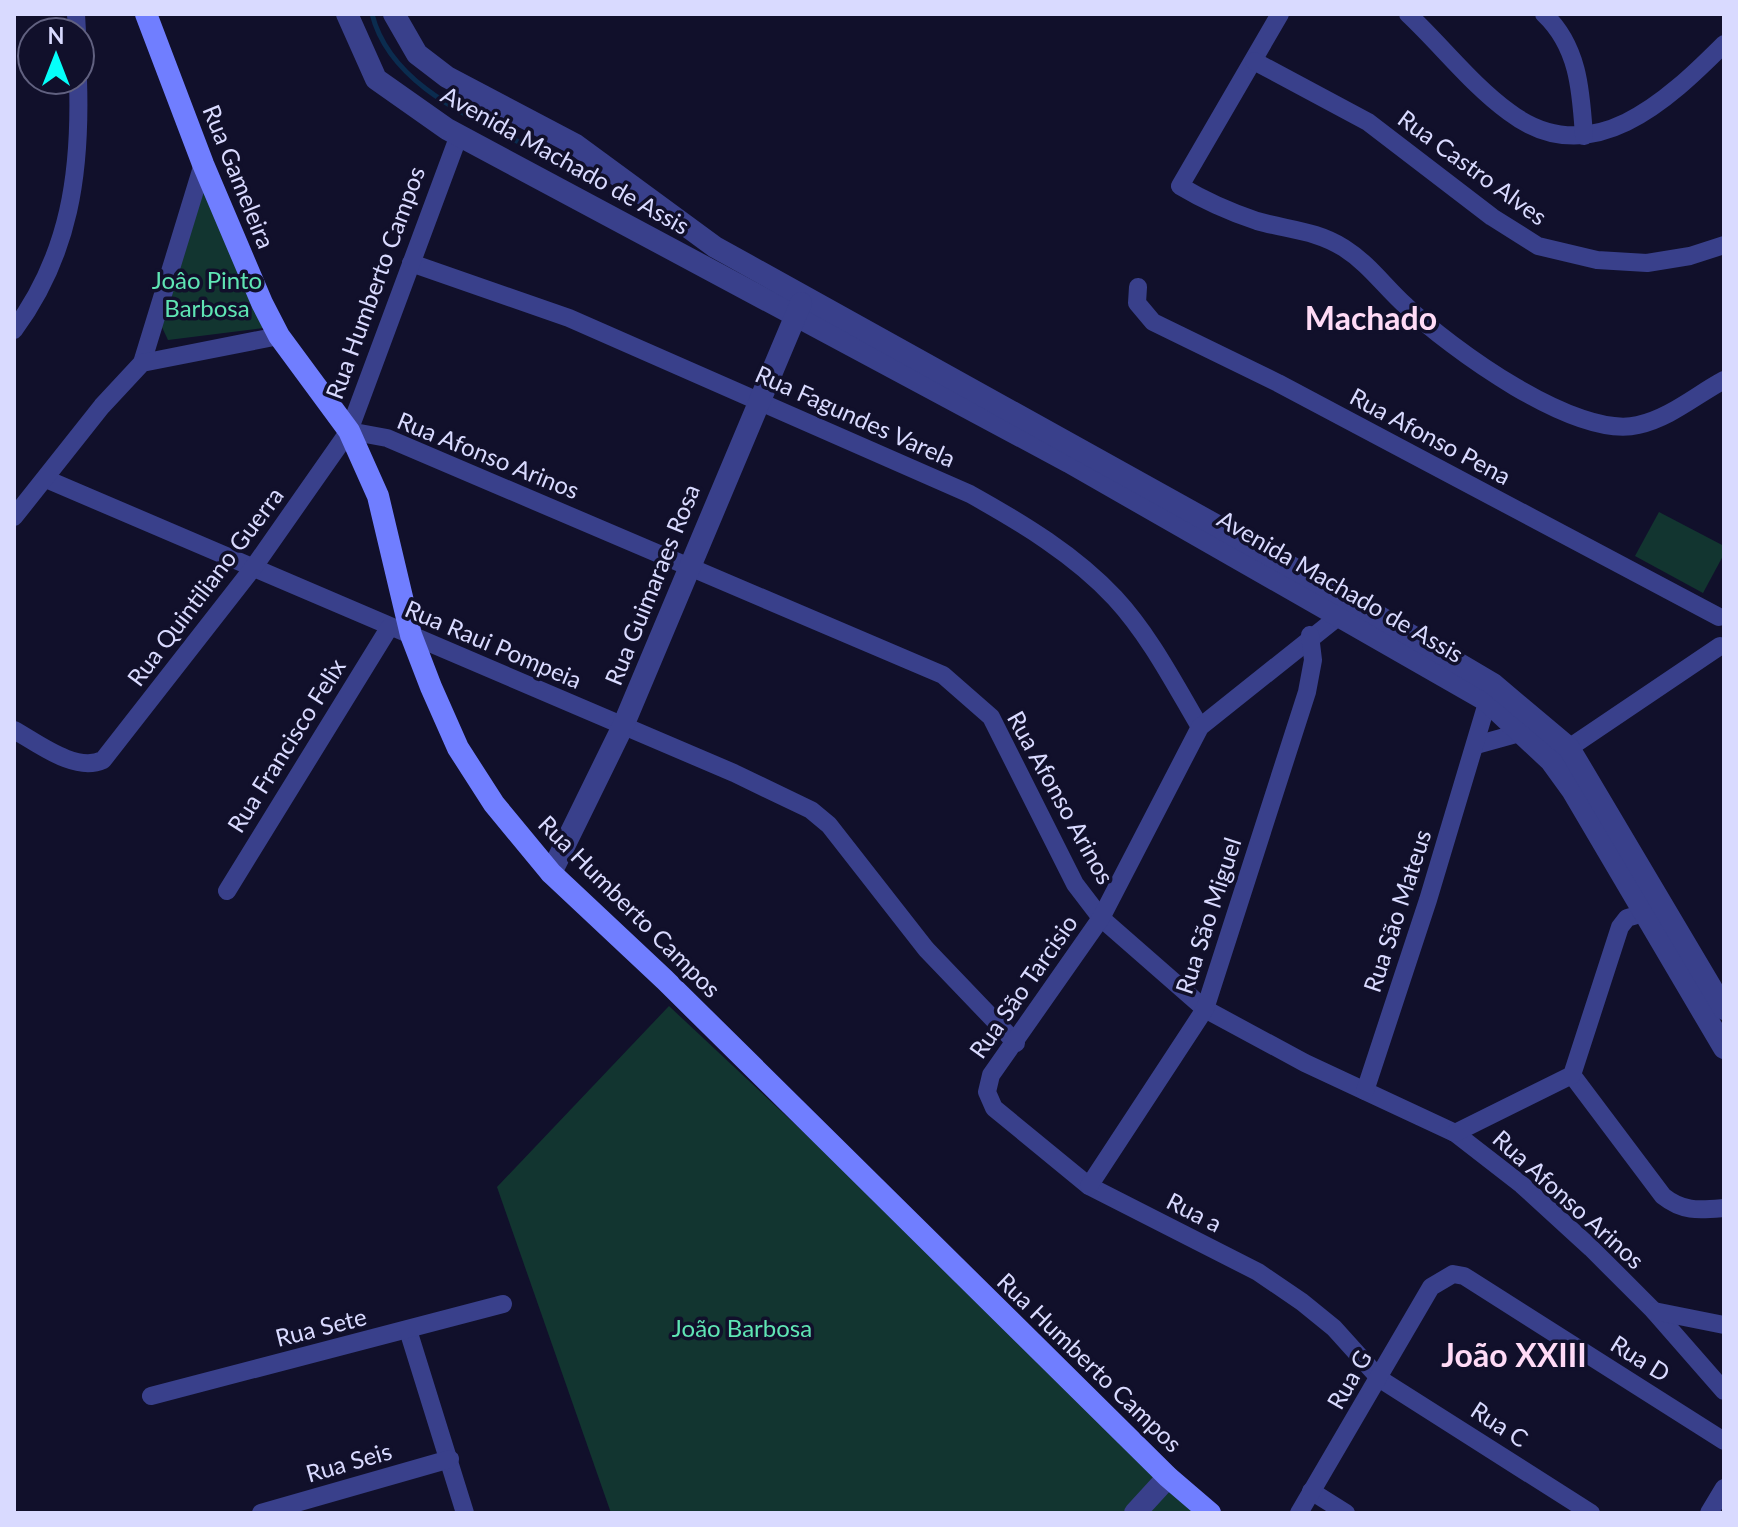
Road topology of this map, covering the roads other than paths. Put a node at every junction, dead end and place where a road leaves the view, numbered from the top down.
1 (146, 14) edge
2 (347, 14) edge
3 (394, 14) edge
4 (1280, 14) edge
5 (1408, 14) edge
6 (1544, 14) edge
7 (1724, 44) edge
8 (1254, 61) junction
9 (78, 96) edge
10 (459, 135) junction
11 (1584, 136) junction
12 (203, 164) junction
13 (1724, 245) edge
14 (411, 263) junction
15 (1138, 287) dead end
16 (800, 306) junction
17 (14, 330) edge
18 (279, 336) junction
19 (142, 363) junction
20 (1724, 380) edge
21 (758, 401) junction
22 (349, 431) junction
23 (46, 479) junction
24 (14, 517) edge
25 (688, 566) junction
26 (253, 568) junction
27 (1356, 603) junction
28 (1722, 615) edge
29 (1338, 616) junction
30 (389, 628) junction
31 (411, 635) junction
32 (1310, 635) junction
33 (1722, 647) edge
34 (1490, 693) junction
35 (623, 726) junction
36 (1200, 727) junction
37 (14, 730) edge
38 (1523, 732) junction
39 (1476, 745) junction
40 (1560, 754) junction
41 (551, 873) junction
42 (227, 891) dead end
43 (1655, 909) junction
44 (1101, 918) junction
45 (1205, 1009) junction
46 (1724, 1009) edge
47 (1016, 1043) junction
48 (1724, 1048) edge
49 (1572, 1075) junction
50 (1365, 1091) junction
51 (987, 1092) joint
52 (1455, 1133) junction
53 (1089, 1186) junction
54 (1724, 1208) edge
55 (1447, 1275) joint
56 (503, 1304) dead end
57 (1654, 1311) junction
58 (1724, 1325) edge
59 (408, 1330) junction
60 (1380, 1379) junction
61 (1724, 1391) edge
62 (151, 1396) dead end
63 (1724, 1441) edge
64 (450, 1459) junction
65 (1168, 1477) junction
66 (1724, 1488) edge
67 (1311, 1491) junction
68 (261, 1513) edge
69 (465, 1513) edge
70 (1135, 1513) edge
71 (1210, 1513) edge
72 (1299, 1513) edge
73 (1346, 1513) edge
74 (1591, 1513) edge
75 (1709, 1513) edge

1 - 12 main road, Rua Gameleira
2 - 10 street, Avenida Machado de Assis
3 - 16 street, Avenida Machado de Assis
4 - 8 street
5 - 11 street
6 - 11 street
7 - 11 street
8 - 13 street, Rua Castro Alves
8 - 20 street
9 - 17 street
10 - 14 street, Rua Humberto Campos
10 - 16 street, Avenida Machado de Assis
12 - 18 main road, Rua Gameleira
12 - 19 street
14 - 21 street, Rua Fagundes Varela
14 - 22 street, Rua Humberto Campos
15 - 28 street, Rua Afonso Pena
16 - 21 street, Rua Guimaraes Rosa
16 - 27 street, Avenida Machado de Assis
16 - 29 street, Avenida Machado de Assis
18 - 19 street
18 - 22 main road, Rua Gameleira
19 - 23 street
21 - 25 street, Rua Guimaraes Rosa
21 - 36 street, Rua Fagundes Varela
22 - 25 street, Rua Afonso Arinos
22 - 26 street, Rua Quintiliano Guerra
22 - 31 main road, Rua Humberto Campos
23 - 24 street
23 - 26 street, Rua Raui Pompeia
25 - 35 street, Rua Guimaraes Rosa
25 - 44 street, Rua Afonso Arinos
26 - 30 street, Rua Raui Pompeia
26 - 37 street, Rua Quintiliano Guerra
27 - 29 street, Rua São Tarcisio
27 - 34 street, Avenida Machado de Assis
28 - 33 street
29 - 32 street, Rua São Tarcisio
29 - 34 street, Avenida Machado de Assis
30 - 31 street, Rua Raui Pompeia
30 - 42 street, Rua Francisco Felix
31 - 35 street, Rua Raui Pompeia
31 - 41 main road, Rua Humberto Campos
32 - 36 street, Rua São Tarcisio
32 - 45 street, Rua São Miguel
33 - 40 street
34 - 38 street, Avenida Machado de Assis
34 - 39 street, Rua São Mateus
34 - 40 street, Avenida Machado de Assis
35 - 41 street, Rua Guimaraes Rosa
35 - 47 street, Rua Raui Pompeia
36 - 44 street, Rua São Tarcisio
38 - 39 street
38 - 40 street, Avenida Machado de Assis
39 - 50 street, Rua São Mateus
40 - 43 street, Avenida Machado de Assis
41 - 65 main road, Rua Humberto Campos
43 - 46 street, Avenida Machado de Assis
43 - 48 street, Avenida Machado de Assis
43 - 49 street
44 - 45 street, Rua Afonso Arinos
44 - 47 street, Rua São Tarcisio
45 - 50 street, Rua Afonso Arinos
45 - 53 street, Rua São Miguel
47 - 51 street, Rua São Tarcisio
49 - 52 street
49 - 54 street
50 - 52 street, Rua Afonso Arinos
51 - 53 street, Rua a
52 - 57 street, Rua Afonso Arinos
53 - 60 street, Rua a
55 - 60 street, Rua G
55 - 63 street, Rua D
56 - 59 street, Rua Sete
57 - 58 street
57 - 61 street, Rua Afonso Arinos
59 - 62 street, Rua Sete
59 - 64 street
60 - 67 street, Rua G
60 - 74 street, Rua C
64 - 68 street, Rua Seis
64 - 69 street
65 - 70 street
65 - 71 main road, Rua Humberto Campos
66 - 75 street
67 - 72 street, Rua G
67 - 73 street

